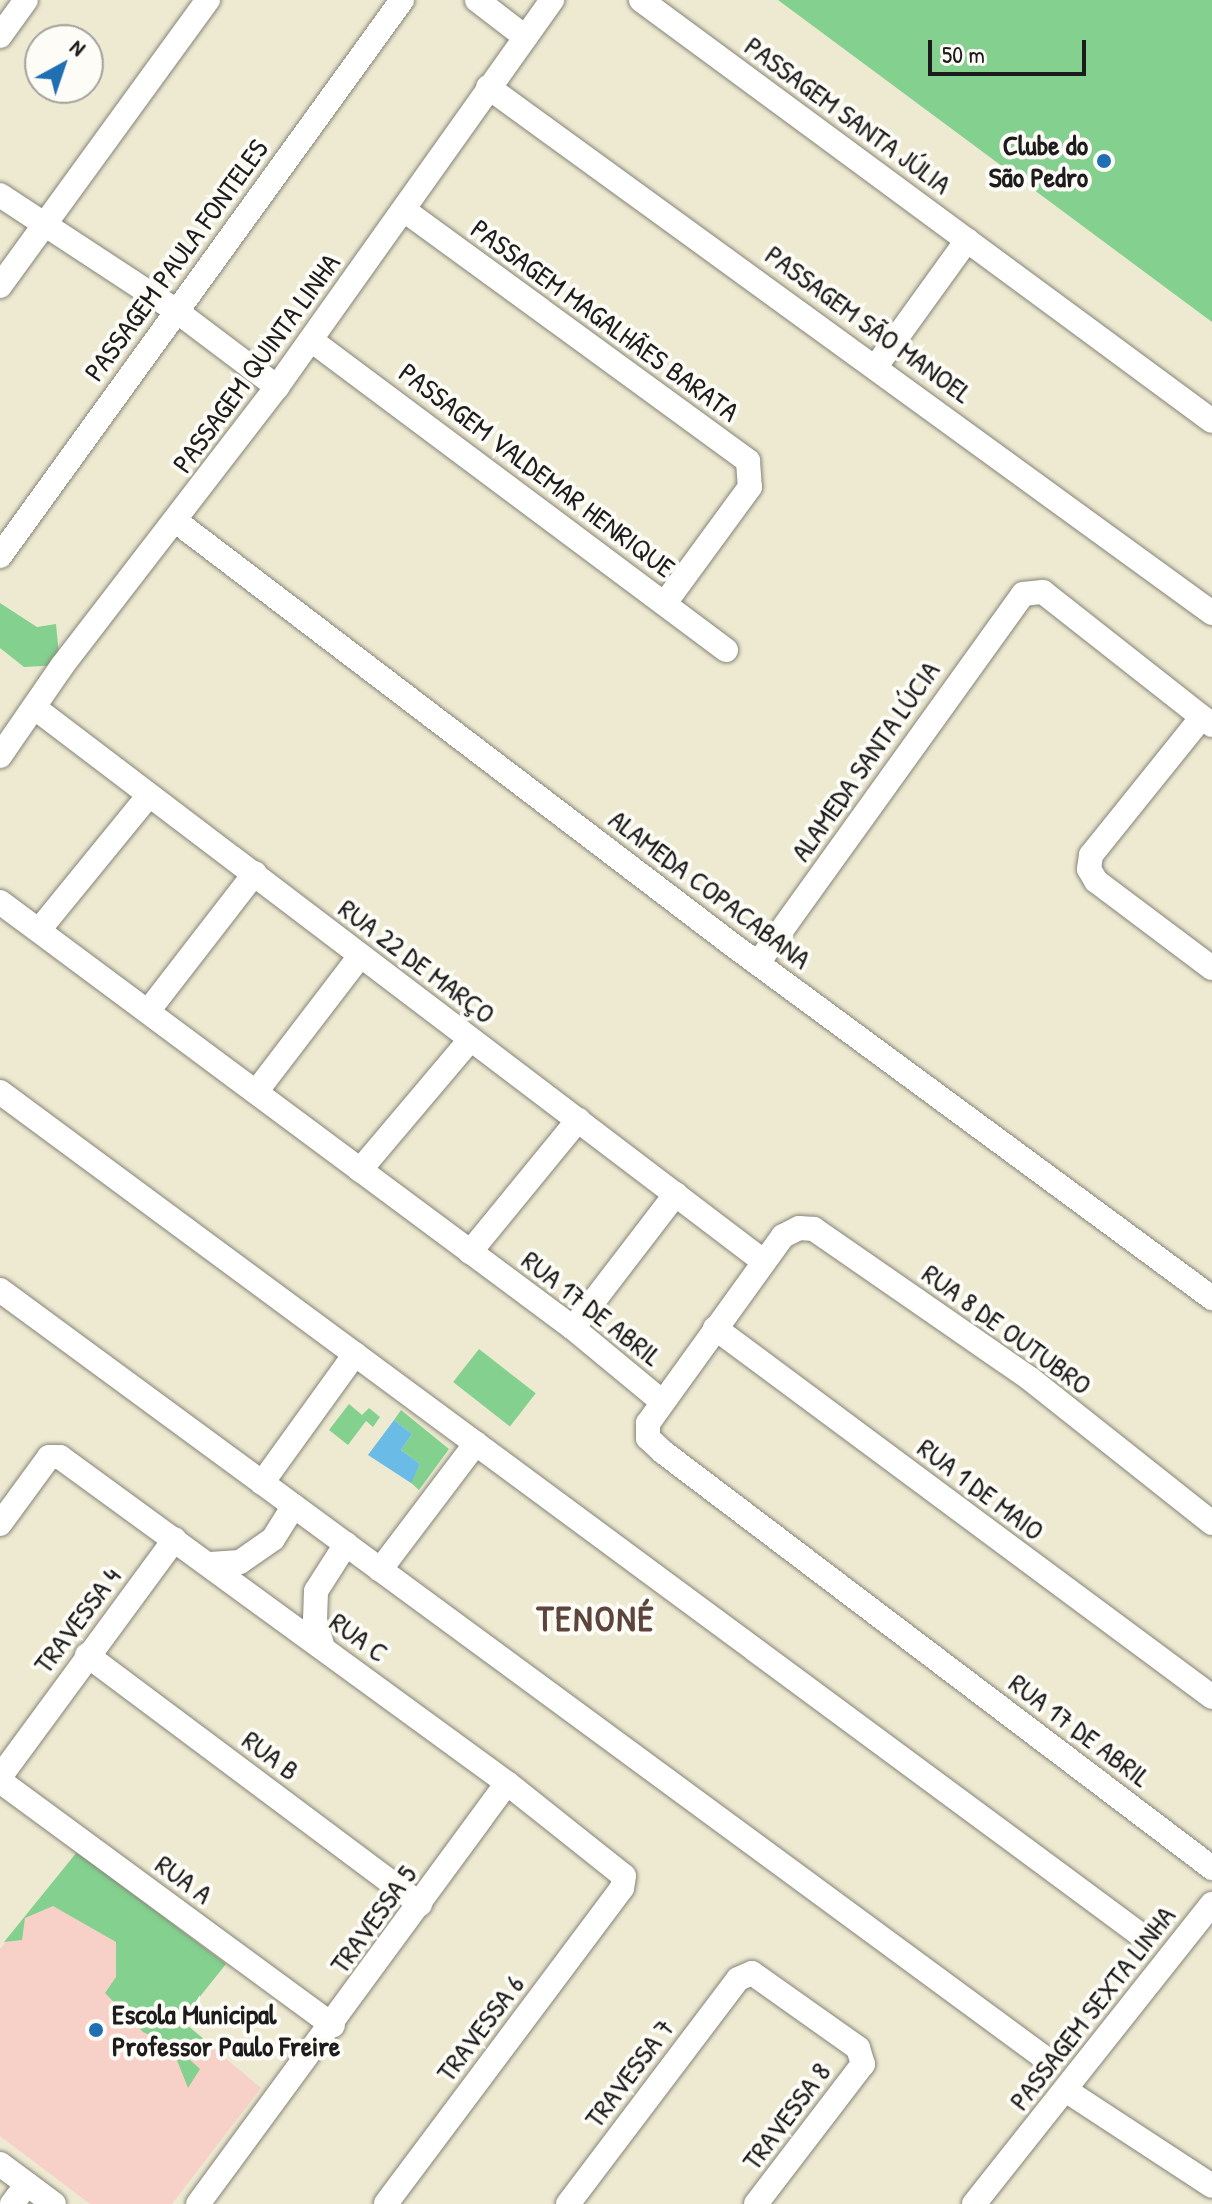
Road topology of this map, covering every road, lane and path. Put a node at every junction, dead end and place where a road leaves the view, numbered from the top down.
1 (26, 0) edge
2 (208, 0) edge
3 (402, 0) edge
4 (477, 0) edge
5 (552, 0) edge
6 (641, 0) edge
7 (0, 36) edge
8 (525, 37) junction
9 (488, 87) junction
10 (0, 195) edge
11 (404, 210) junction
12 (45, 224) junction
13 (967, 240) junction
14 (0, 286) edge
15 (175, 310) junction
16 (311, 340) junction
17 (877, 365) junction
18 (277, 387) junction
19 (1212, 421) edge
20 (177, 522) junction
21 (0, 556) edge
22 (665, 603) junction
23 (1212, 613) edge
24 (726, 650) dead end
25 (35, 708) junction
26 (1207, 721) edge
27 (0, 756) edge
28 (149, 795) junction
29 (255, 873) junction
30 (0, 902) edge
31 (39, 930) junction
32 (360, 956) junction
33 (758, 963) junction
34 (1212, 968) edge
35 (149, 1010) junction
36 (470, 1040) junction
37 (0, 1092) edge
38 (256, 1092) junction
39 (578, 1120) junction
40 (360, 1170) junction
41 (676, 1194) junction
42 (470, 1252) junction
43 (763, 1261) junction
44 (0, 1290) edge
45 (1212, 1298) edge
46 (573, 1328) junction
47 (715, 1328) junction
48 (355, 1354) junction
49 (660, 1400) junction
50 (476, 1443) junction
51 (262, 1483) junction
52 (294, 1506) junction
53 (1212, 1523) edge
54 (0, 1524) edge
55 (175, 1539) junction
56 (346, 1544) junction
57 (210, 1564) junction
58 (380, 1570) junction
59 (323, 1648) junction
60 (87, 1655) junction
61 (1212, 1697) edge
62 (0, 1779) edge
63 (507, 1783) junction
64 (1212, 1868) edge
65 (420, 1904) junction
66 (1212, 1904) edge
67 (1137, 1932) dead end
68 (333, 2026) junction
69 (1042, 2056) dead end
70 (863, 2064) joint
71 (1067, 2091) junction
72 (0, 2164) edge
73 (27, 2184) junction
74 (1212, 2186) edge
75 (12, 2204) edge
76 (54, 2204) edge
77 (198, 2204) edge
78 (386, 2204) edge
79 (568, 2204) edge
80 (756, 2204) edge
81 (974, 2204) edge

1 - 7 street
2 - 12 street
3 - 15 street, PASSAGEM PAULA FONTELES
4 - 8 street
5 - 8 street, PASSAGEM QUINTA LINHA
6 - 13 street, PASSAGEM SANTA JÚLIA
8 - 9 street, PASSAGEM QUINTA LINHA
9 - 11 street, PASSAGEM QUINTA LINHA
9 - 17 street, PASSAGEM SÃO MANOEL
10 - 12 street
11 - 16 street, PASSAGEM QUINTA LINHA
11 - 22 street, PASSAGEM MAGALHÃES BARATA
12 - 14 street
12 - 15 street
13 - 17 street
13 - 19 street, PASSAGEM SANTA JÚLIA
15 - 18 street
15 - 21 street, PASSAGEM PAULA FONTELES
16 - 18 street, PASSAGEM QUINTA LINHA
16 - 22 street, PASSAGEM VALDEMAR HENRIQUE
17 - 23 street, PASSAGEM SÃO MANOEL
18 - 20 street, PASSAGEM QUINTA LINHA
20 - 25 street, PASSAGEM QUINTA LINHA
20 - 33 street, ALAMEDA COPACABANA
22 - 24 street, PASSAGEM VALDEMAR HENRIQUE
25 - 27 street, PASSAGEM QUINTA LINHA
25 - 28 street, RUA 22 DE MARÇO
26 - 33 street, ALAMEDA SANTA LÚCIA
26 - 34 street
28 - 29 street, RUA 22 DE MARÇO
28 - 31 street
29 - 32 street, RUA 22 DE MARÇO
29 - 35 street
30 - 31 street, RUA 17 DE ABRIL
31 - 35 street, RUA 17 DE ABRIL
32 - 36 street, RUA 22 DE MARÇO
32 - 38 street
33 - 45 street, ALAMEDA COPACABANA
35 - 38 street, RUA 17 DE ABRIL
36 - 39 street, RUA 22 DE MARÇO
36 - 40 street
37 - 48 street
38 - 40 street, RUA 17 DE ABRIL
39 - 41 street, RUA 22 DE MARÇO
39 - 42 street
40 - 42 street, RUA 17 DE ABRIL
41 - 43 street, RUA 22 DE MARÇO
41 - 46 street
42 - 46 street, RUA 17 DE ABRIL
43 - 47 street, RUA 8 DE OUTUBRO
43 - 53 street, RUA 8 DE OUTUBRO
44 - 51 street
46 - 49 street, RUA 17 DE ABRIL
47 - 49 street, RUA 8 DE OUTUBRO
47 - 61 street, RUA 1 DE MAIO
48 - 50 street
48 - 51 street
49 - 64 street, RUA 17 DE ABRIL
50 - 58 street
50 - 67 street
51 - 52 street
52 - 56 street
52 - 57 street
54 - 55 street, RUA C
55 - 57 street, RUA C
55 - 60 street, TRAVESSA 4
56 - 58 street
56 - 59 street
57 - 59 street, RUA C
58 - 69 street
59 - 63 street, RUA C
60 - 62 street, TRAVESSA 4
60 - 65 street, RUA B
62 - 68 street, RUA A
63 - 65 street, TRAVESSA 5
63 - 78 street, TRAVESSA 6
65 - 68 street, TRAVESSA 5
66 - 71 street, PASSAGEM SEXTA LINHA
68 - 77 street, TRAVESSA 5
70 - 79 street, TRAVESSA 7
70 - 80 street, TRAVESSA 8
71 - 74 street
71 - 81 street, PASSAGEM SEXTA LINHA
72 - 73 street
73 - 75 street
73 - 76 street

